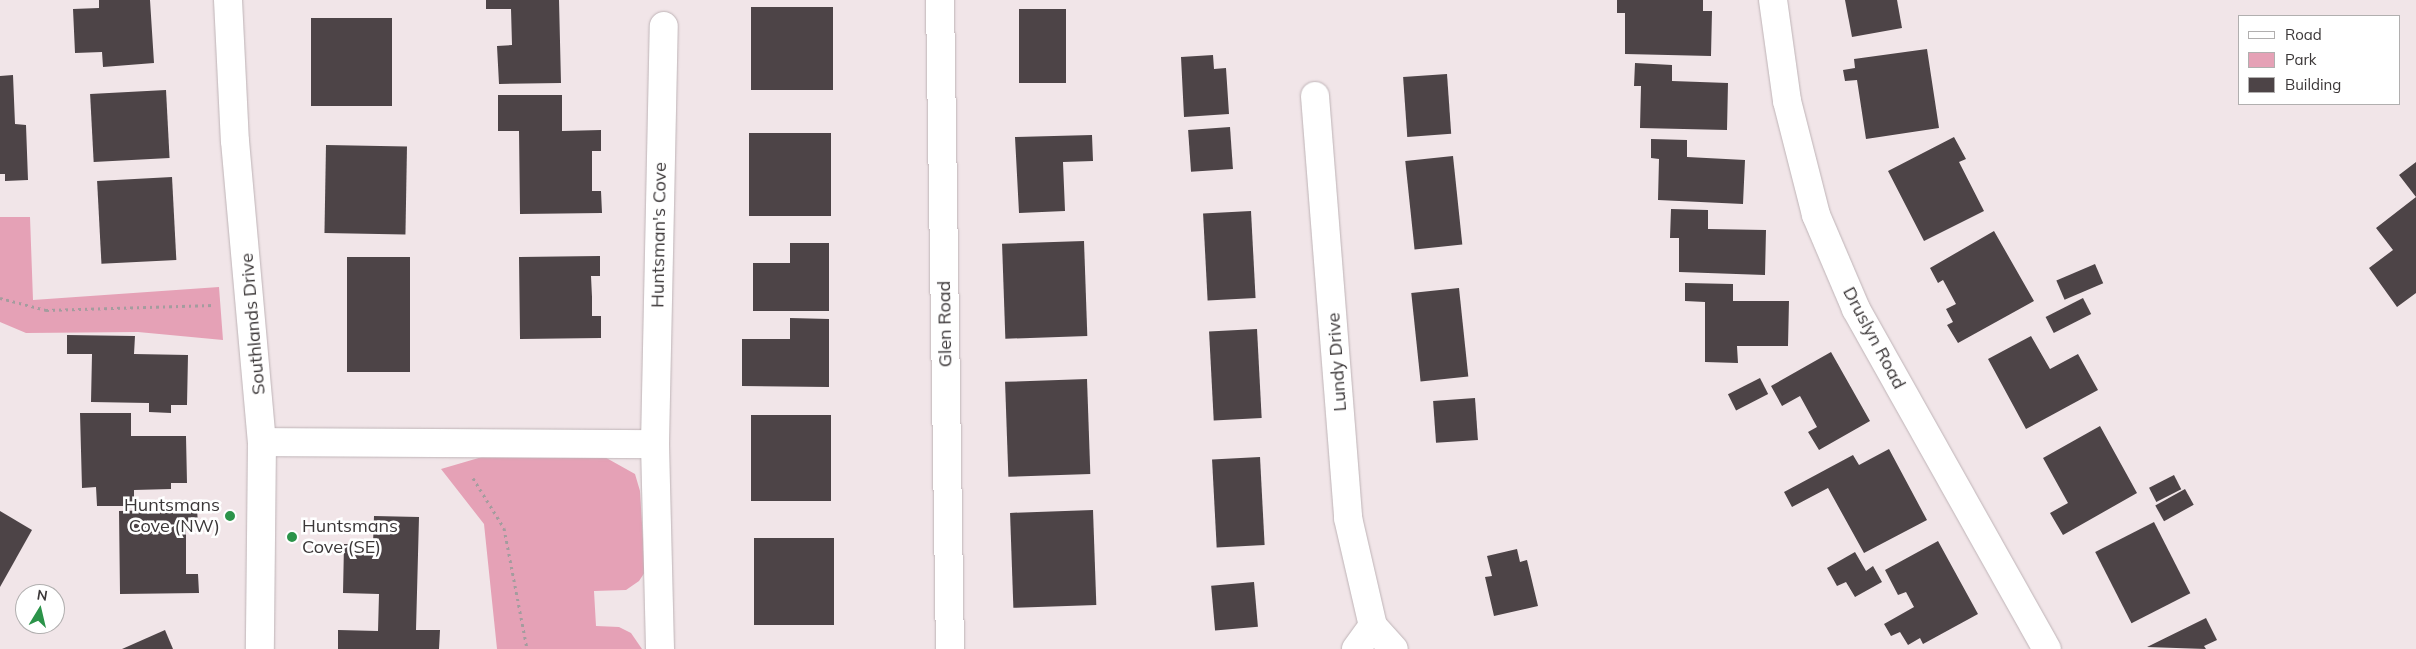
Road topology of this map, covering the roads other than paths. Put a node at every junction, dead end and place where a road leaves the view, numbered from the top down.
1 (228, 0) edge
2 (940, 0) edge
3 (1773, 0) edge
4 (664, 26) dead end
5 (1315, 96) dead end
6 (262, 442) junction
7 (654, 444) junction
8 (1373, 626) junction
9 (260, 649) edge
10 (660, 649) edge
11 (950, 649) edge
12 (1356, 649) edge
13 (1394, 649) edge
14 (2046, 649) edge

1 - 6 street, Southlands Drive
2 - 11 street, Glen Road
3 - 14 street, Druslyn Road
4 - 7 street, Huntsman's Cove
5 - 8 street, Lundy Drive
6 - 7 street
6 - 9 street, Southlands Drive
7 - 10 street, Huntsman's Cove
8 - 12 street
8 - 13 street, Lundy Drive

